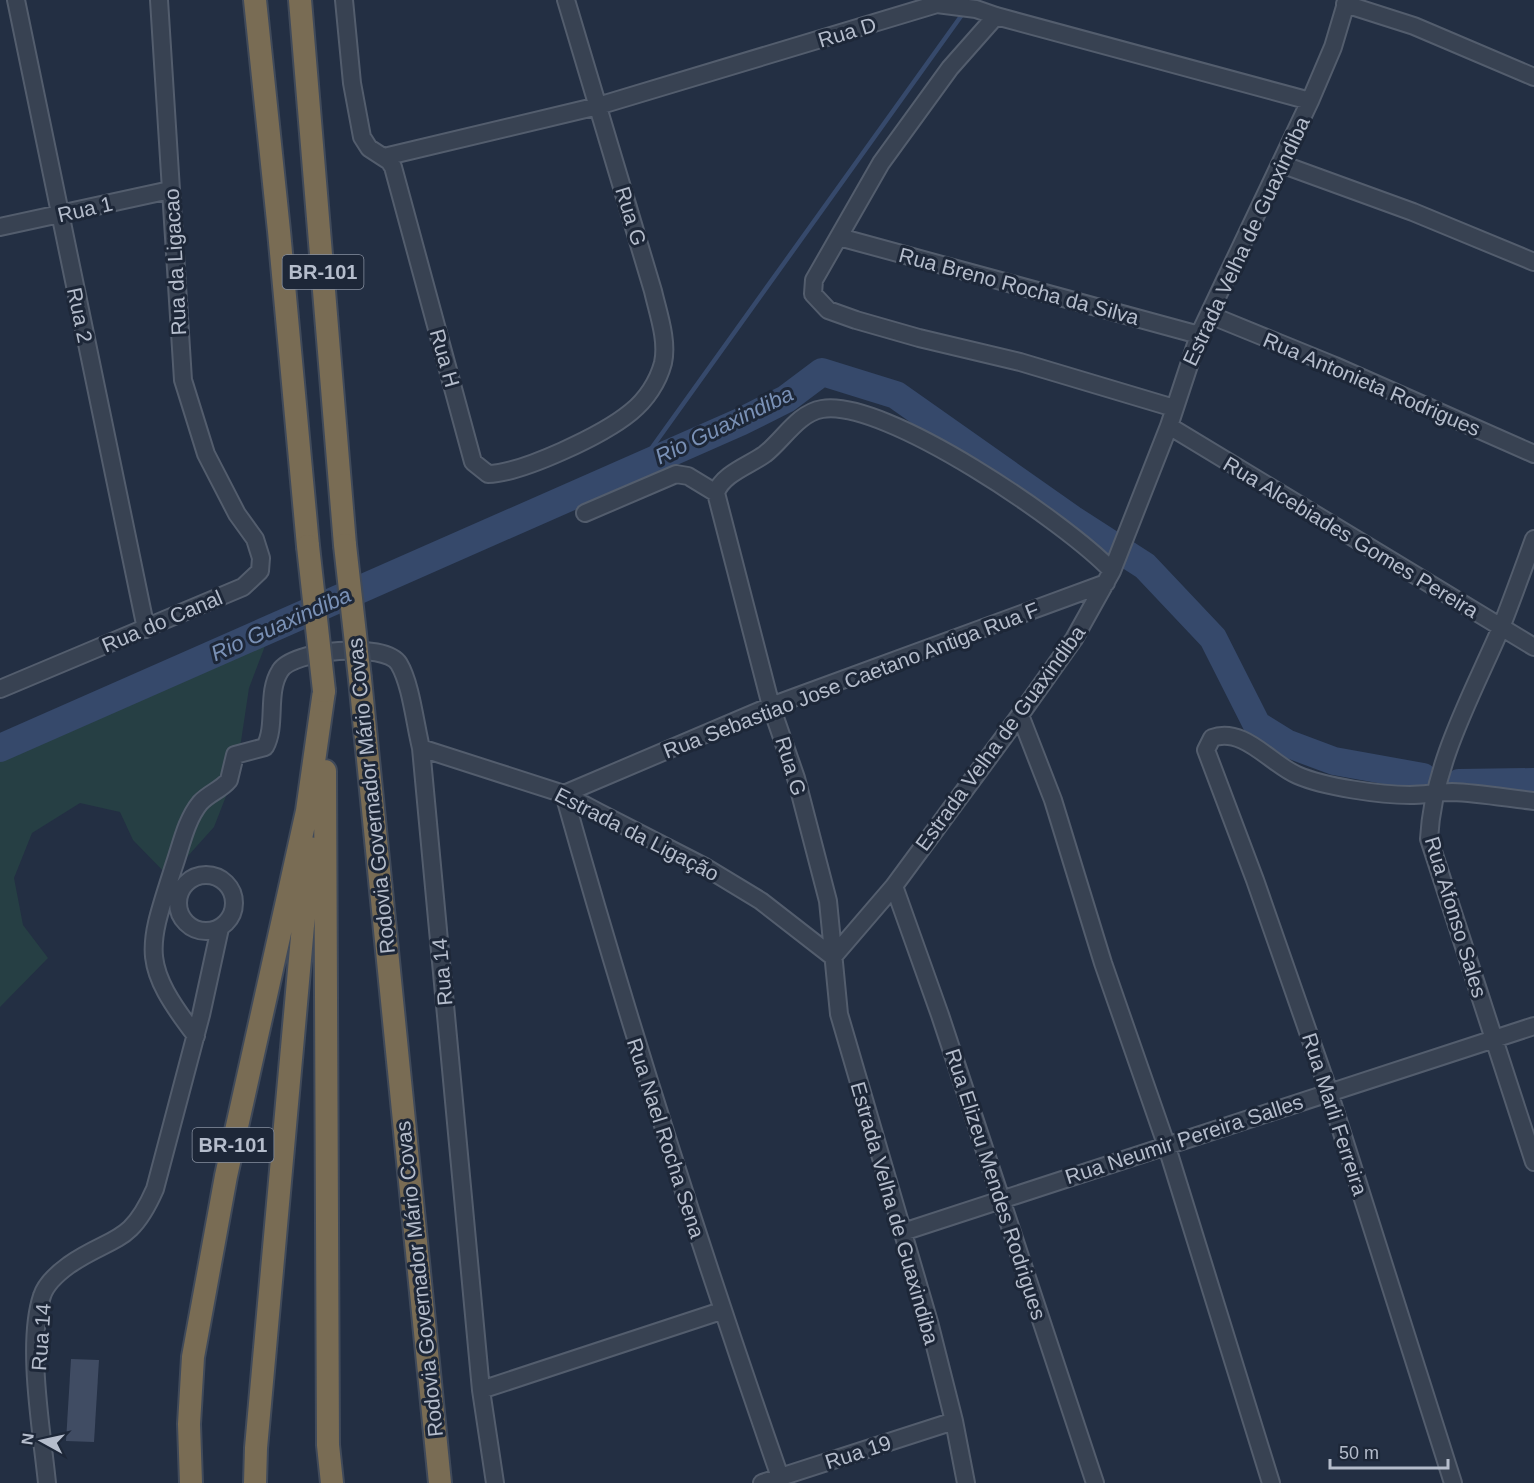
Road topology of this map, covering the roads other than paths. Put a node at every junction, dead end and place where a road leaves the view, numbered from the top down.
1 (16, 0) edge
2 (159, 0) edge
3 (255, 0) edge
4 (300, 0) edge
5 (344, 0) edge
6 (566, 0) edge
7 (939, 2) edge
8 (1346, 2) edge
9 (996, 16) junction
10 (1534, 77) edge
11 (1310, 101) junction
12 (598, 106) junction
13 (384, 157) junction
14 (1281, 164) junction
15 (170, 190) junction
16 (59, 215) junction
17 (0, 227) edge
18 (839, 237) junction
19 (1534, 262) edge
20 (1210, 315) junction
21 (662, 327) joint
22 (1199, 335) junction
23 (1174, 408) junction
24 (1169, 426) junction
25 (1534, 454) edge
26 (716, 493) junction
27 (585, 513) dead end
28 (237, 514) joint
29 (1534, 539) edge
30 (1112, 571) junction
31 (1500, 628) junction
32 (146, 629) junction
33 (1534, 646) edge
34 (0, 689) edge
35 (324, 691) junction
36 (771, 706) junction
37 (1020, 715) junction
38 (421, 747) junction
39 (564, 794) junction
40 (1436, 794) junction
41 (1534, 801) edge
42 (894, 886) junction
43 (220, 928) dead end
44 (833, 957) junction
45 (1534, 1026) edge
46 (196, 1036) junction
47 (1493, 1038) junction
48 (1329, 1092) junction
49 (1166, 1144) junction
50 (1534, 1162) edge
51 (1002, 1199) junction
52 (903, 1232) junction
53 (721, 1311) junction
54 (481, 1390) junction
55 (954, 1421) junction
56 (439, 1473) edge
57 (780, 1477) junction
58 (47, 1483) edge
59 (191, 1483) edge
60 (255, 1483) edge
61 (332, 1483) edge
62 (454, 1483) edge
63 (495, 1483) edge
64 (762, 1483) edge
65 (966, 1483) edge
66 (1095, 1483) edge
67 (1271, 1483) edge
68 (1453, 1483) edge

1 - 16 street, Rua 2
2 - 15 street, Rua da Ligacao
3 - 35 highway, Rodovia Governador Mário Covas / BR-101, bridge
4 - 56 highway, Rodovia Governador Mário Covas / BR-101, bridge
5 - 13 street, Rua H
6 - 12 street, Rua G
7 - 9 street, Rua D
7 - 12 street, Rua D
8 - 10 street
8 - 11 street, Estrada Velha de Guaxindiba
9 - 11 street, Rua D
9 - 18 street
11 - 14 street, Estrada Velha de Guaxindiba
12 - 13 street, Rua D
12 - 21 street, Rua G
13 - 21 street, Rua H
14 - 19 street
14 - 20 street, Estrada Velha de Guaxindiba
15 - 16 street, Rua 1
15 - 28 street, Rua da Ligacao
16 - 17 street, Rua 1
16 - 32 street, Rua 2
18 - 22 street, Rua Breno Rocha da Silva
18 - 23 street
20 - 22 street, Estrada Velha de Guaxindiba
20 - 25 street, Rua Antonieta Rodrigues
22 - 23 street, Estrada Velha de Guaxindiba
23 - 24 street, Estrada Velha de Guaxindiba
24 - 30 street, Estrada Velha de Guaxindiba
24 - 31 street, Rua Alcebiades Gomes Pereira
26 - 27 street
26 - 30 street
26 - 36 street, Rua G
28 - 32 street, Rua do Canal
29 - 31 street, Rua Afonso Sales
30 - 36 street, Rua Sebastiao Jose Caetano Antiga Rua F
30 - 37 street, Estrada Velha de Guaxindiba
31 - 33 street, Rua Alcebiades Gomes Pereira
31 - 40 street, Rua Afonso Sales
32 - 34 street, Rua do Canal
35 - 59 highway, BR-101
35 - 60 highway, BR-101
35 - 61 highway, Rodovia Governador Mário Covas / BR-101
36 - 39 street, Rua Sebastiao Jose Caetano Antiga Rua F
36 - 44 street, Rua G
37 - 42 street, Estrada Velha de Guaxindiba
37 - 49 street
38 - 39 street, Estrada da Ligação
38 - 46 street, Rua 14
38 - 54 street, Rua 14
39 - 44 street, Estrada da Ligação
39 - 53 street, Rua Nael Rocha Sena
40 - 41 street
40 - 47 street, Rua Afonso Sales
40 - 48 street, Rua Marli Ferreira
42 - 44 street, Estrada Velha de Guaxindiba
42 - 51 street, Rua Elizeu Mendes Rodrigues
43 - 46 street, Rua 14
44 - 52 street, Estrada Velha de Guaxindiba
45 - 47 street, Rua Neumir Pereira Salles
46 - 58 street, Rua 14
47 - 48 street, Rua Neumir Pereira Salles
47 - 50 street, Rua Afonso Sales
48 - 49 street, Rua Neumir Pereira Salles
48 - 68 street, Rua Marli Ferreira
49 - 51 street, Rua Neumir Pereira Salles
49 - 67 street
51 - 52 street, Rua Neumir Pereira Salles
51 - 66 street, Rua Elizeu Mendes Rodrigues
52 - 55 street, Estrada Velha de Guaxindiba
53 - 54 street
53 - 57 street, Rua Nael Rocha Sena
54 - 63 street, Rua 14
55 - 57 street, Rua 19
55 - 65 street, Estrada Velha de Guaxindiba
56 - 62 highway
57 - 64 street, Rua 19

